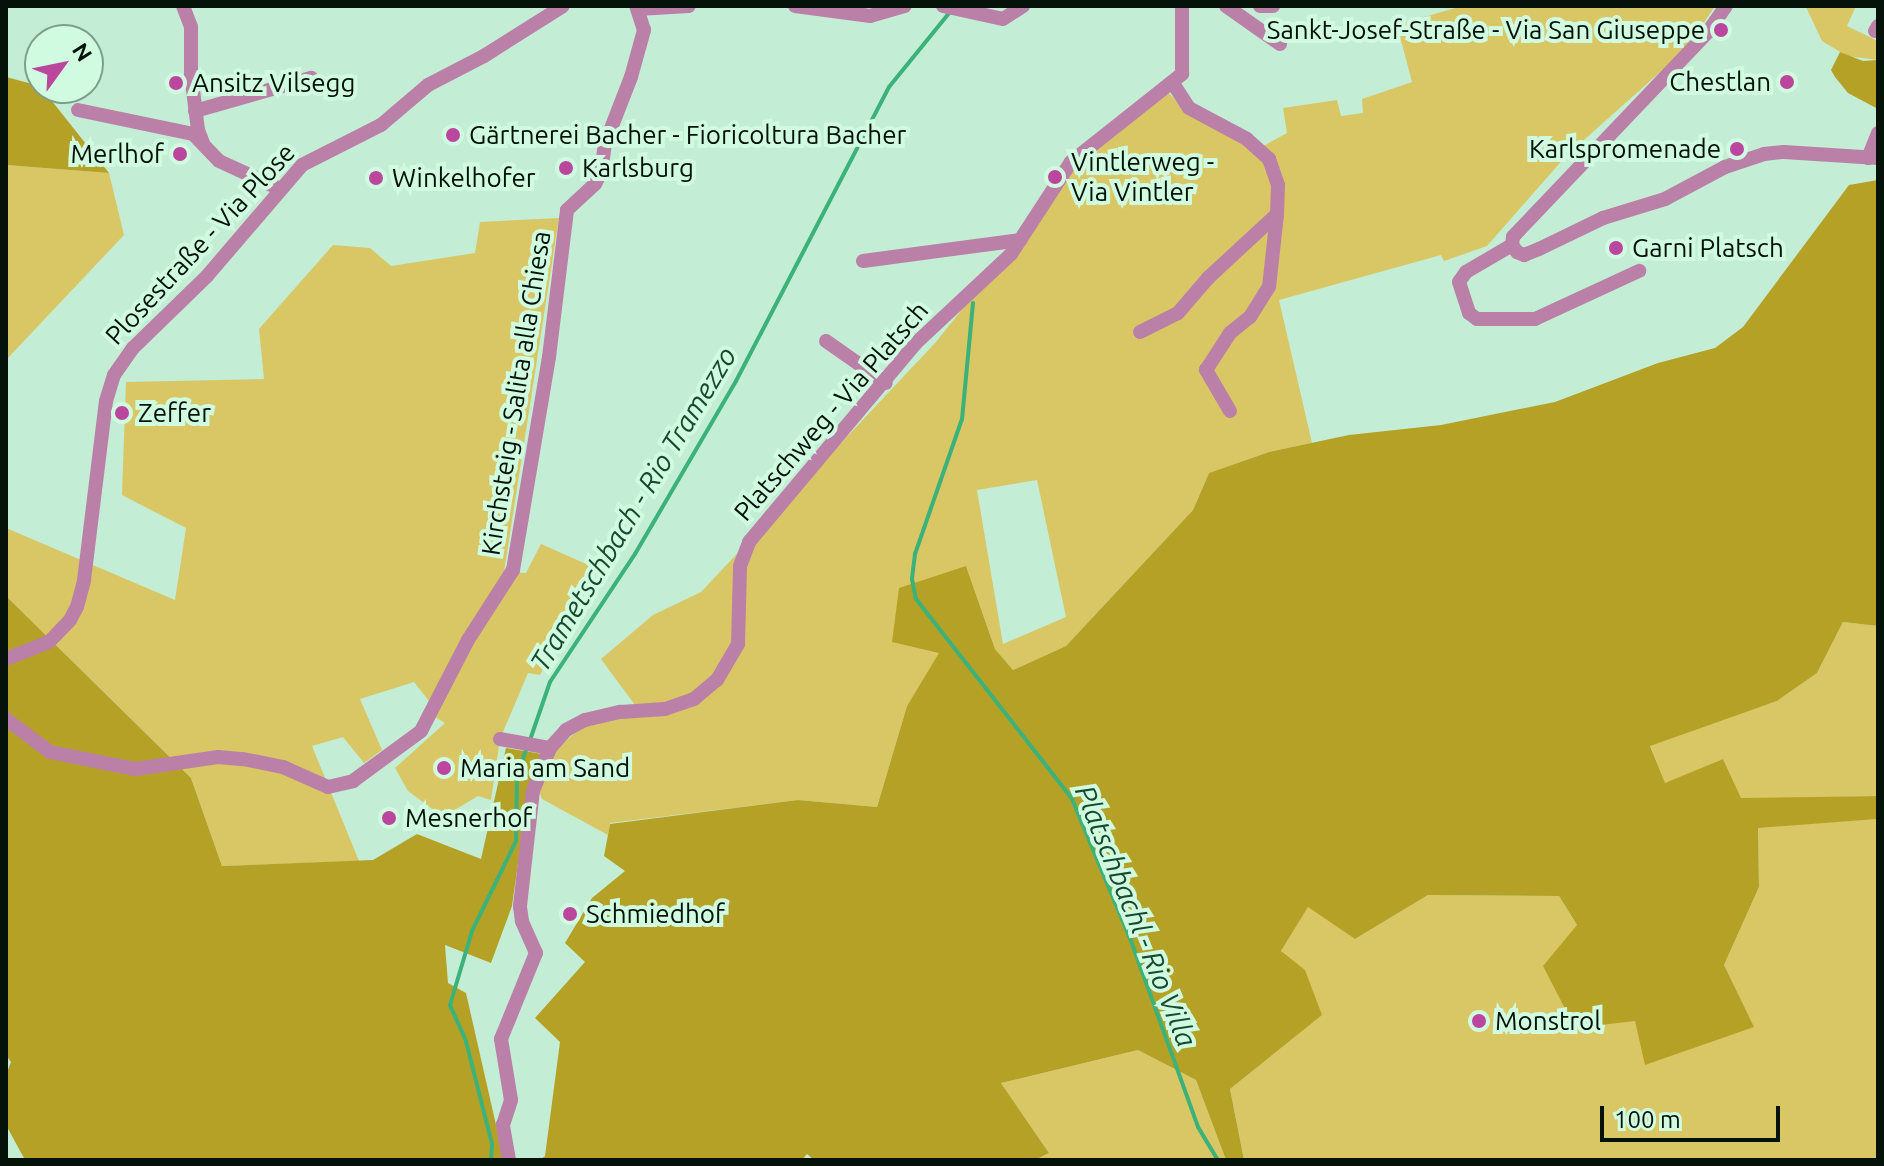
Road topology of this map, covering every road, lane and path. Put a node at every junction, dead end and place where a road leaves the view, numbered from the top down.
1 (183, 6) edge
2 (563, 6) edge
3 (689, 6) edge
4 (795, 6) edge
5 (905, 6) edge
6 (944, 6) edge
7 (1023, 6) edge
8 (1182, 6) edge
9 (1226, 6) edge
10 (1260, 6) edge
11 (1273, 6) edge
12 (1726, 6) edge
13 (637, 8) edge
14 (1280, 44) dead end
15 (311, 78) dead end
16 (1173, 83) junction
17 (78, 110) dead end
18 (195, 111) junction
19 (1878, 133) edge
20 (203, 143) junction
21 (1873, 158) edge
22 (278, 188) junction
23 (1277, 214) junction
24 (1021, 240) junction
25 (1512, 245) junction
26 (863, 261) dead end
27 (1639, 271) dead end
28 (1140, 332) dead end
29 (826, 341) dead end
30 (886, 383) junction
31 (1230, 411) dead end
32 (6, 659) edge
33 (6, 719) edge
34 (506, 740) dead end
35 (546, 747) junction
36 (509, 1160) edge

1 - 18 street
2 - 22 street, Plosestraße - Via Plose
3 - 13 street
4 - 5 street
6 - 7 street
8 - 16 street
9 - 14 street
10 - 11 street
12 - 25 street
13 - 33 street, Kirchsteig - Salita alla Chiesa
15 - 18 street
16 - 23 street
16 - 24 street, Platschweg - Via Platsch
17 - 20 street
18 - 20 street
19 - 21 street
20 - 22 street
21 - 25 street
22 - 32 street, Plosestraße - Via Plose
23 - 28 street
23 - 31 street
24 - 26 street
24 - 30 street, Platschweg - Via Platsch
25 - 27 street
29 - 30 street
30 - 35 street, Platschweg - Via Platsch
34 - 35 street
35 - 36 street

